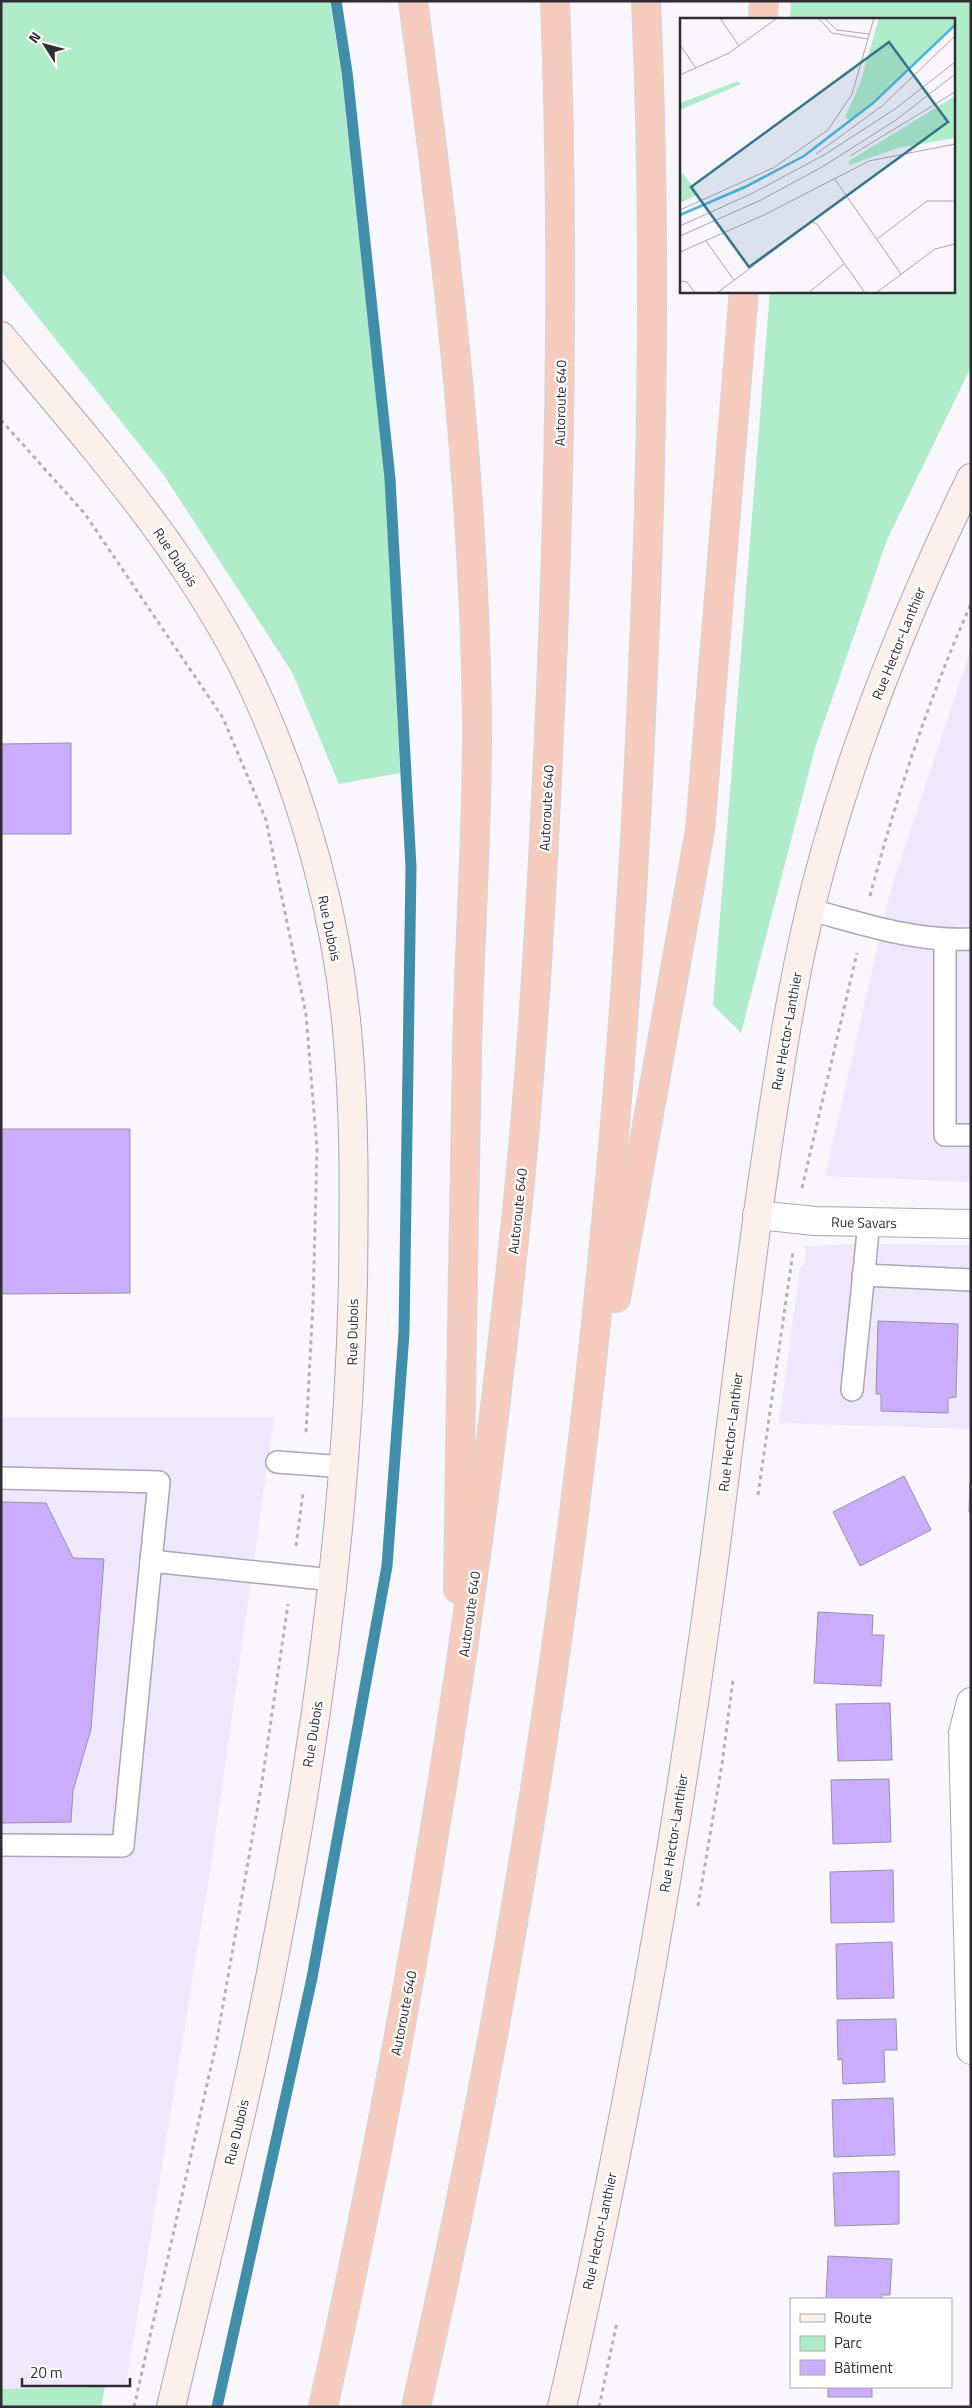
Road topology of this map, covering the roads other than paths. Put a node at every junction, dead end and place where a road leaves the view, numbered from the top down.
1 (413, 1) edge
2 (555, 1) edge
3 (646, 1) edge
4 (764, 1) edge
5 (763, 18) edge
6 (744, 292) edge
7 (1, 336) edge
8 (971, 478) edge
9 (811, 910) junction
10 (971, 933) edge
11 (971, 939) edge
12 (945, 940) junction
13 (971, 1135) edge
14 (757, 1215) junction
15 (869, 1222) junction
16 (971, 1224) edge
17 (863, 1275) junction
18 (971, 1280) edge
19 (852, 1390) dead end
20 (277, 1462) dead end
21 (345, 1467) junction
22 (1, 1478) edge
23 (151, 1561) junction
24 (569, 1561) junction
25 (333, 1580) junction
26 (971, 1702) edge
27 (456, 1707) junction
28 (1, 1845) edge
29 (971, 2050) edge
30 (171, 2407) edge
31 (323, 2407) edge
32 (416, 2407) edge
33 (562, 2407) edge

1 - 27 highway
2 - 27 highway, Autoroute 640
3 - 24 highway
4 - 5 highway
6 - 24 highway
7 - 21 street, Rue Dubois
8 - 9 street, Rue Hector-Lanthier
9 - 12 lane
9 - 14 street, Rue Hector-Lanthier
10 - 11 lane
11 - 12 lane
12 - 13 lane
14 - 15 street, Rue Savars
14 - 33 street, Rue Hector-Lanthier
15 - 16 street, Rue Savars
15 - 17 lane
17 - 18 lane
17 - 19 lane
20 - 21 lane
21 - 25 street, Rue Dubois
22 - 23 lane
23 - 25 lane
23 - 28 lane
24 - 32 highway
25 - 30 street, Rue Dubois
26 - 29 street
27 - 31 highway, Autoroute 640

